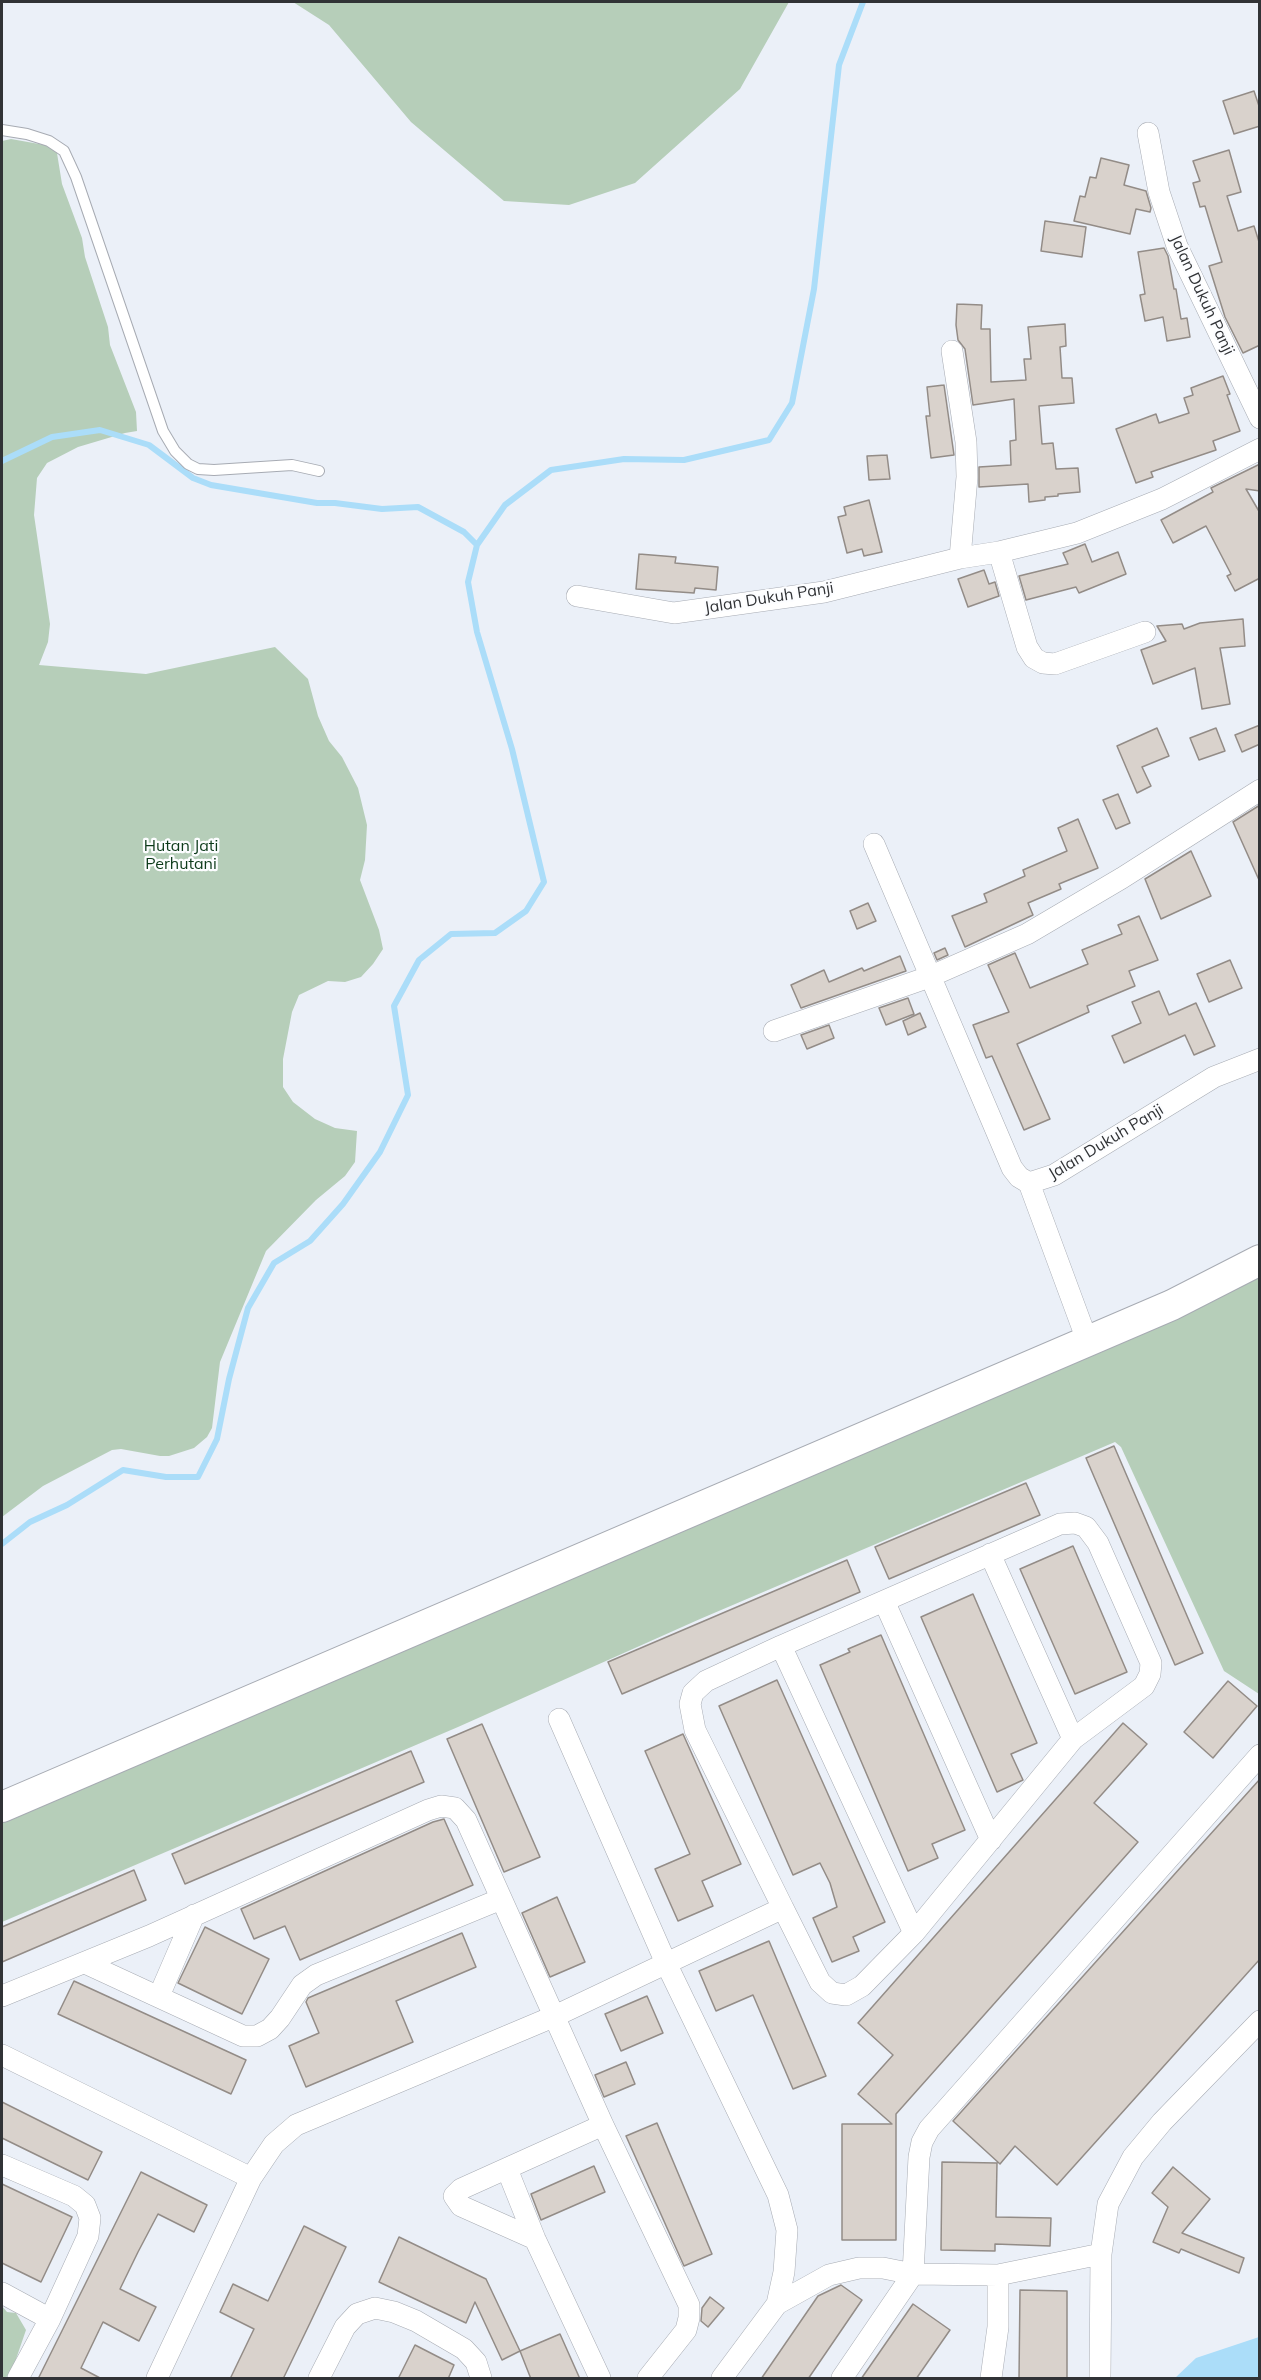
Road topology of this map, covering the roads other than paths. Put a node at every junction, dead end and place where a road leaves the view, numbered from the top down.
1 (2, 130) edge
2 (1148, 133) dead end
3 (952, 351) dead end
4 (1260, 418) edge
5 (1260, 450) edge
6 (319, 471) dead end
7 (999, 552) junction
8 (960, 558) junction
9 (576, 596) dead end
10 (1145, 632) dead end
11 (1260, 790) edge
12 (874, 844) dead end
13 (929, 977) junction
14 (774, 1031) dead end
15 (1260, 1059) edge
16 (1029, 1183) junction
17 (1260, 1260) edge
18 (1087, 1340) junction
19 (990, 1554) junction
20 (884, 1601) junction
21 (781, 1646) junction
22 (559, 1719) dead end
23 (1073, 1739) junction
24 (1260, 1755) edge
25 (2, 1808) edge
26 (991, 1840) junction
27 (501, 1899) junction
28 (783, 1908) junction
29 (194, 1915) junction
30 (914, 1933) junction
31 (85, 1963) junction
32 (666, 1963) junction
33 (2, 1996) edge
34 (159, 1996) junction
35 (555, 2016) junction
36 (1260, 2021) edge
37 (2, 2055) edge
38 (603, 2125) junction
39 (2, 2165) edge
40 (507, 2169) junction
41 (251, 2178) junction
42 (535, 2239) junction
43 (1101, 2254) junction
44 (913, 2274) junction
45 (998, 2275) junction
46 (2, 2293) edge
47 (777, 2304) junction
48 (50, 2319) junction
49 (18, 2379) edge
50 (157, 2379) edge
51 (319, 2379) edge
52 (481, 2379) edge
53 (600, 2379) edge
54 (648, 2379) edge
55 (722, 2379) edge
56 (842, 2379) edge
57 (991, 2379) edge
58 (1100, 2379) edge

1 - 6 lane
2 - 4 street, Jalan Dukuh Panji
3 - 8 street
5 - 7 street, Jalan Dukuh Panji
7 - 8 street, Jalan Dukuh Panji
7 - 10 street
8 - 9 street, Jalan Dukuh Panji
11 - 13 street
12 - 13 street, Jalan Dukuh Panji
13 - 14 street
13 - 16 street, Jalan Dukuh Panji
15 - 16 street, Jalan Dukuh Panji
16 - 18 street
17 - 18 main road
18 - 25 main road
19 - 20 street
19 - 23 street
19 - 23 street
20 - 21 street
20 - 26 street
21 - 28 street
21 - 30 street
22 - 32 street
23 - 26 street
24 - 44 street
26 - 30 street
27 - 29 street
27 - 34 street
27 - 35 street
28 - 30 street
28 - 32 street
29 - 31 street
29 - 34 street
31 - 33 street
31 - 34 street
32 - 35 street
32 - 47 street
35 - 38 street
35 - 41 street
36 - 43 street
37 - 41 street
38 - 40 street
38 - 54 street
39 - 48 street
40 - 42 street
40 - 42 street
41 - 50 street
42 - 53 street
43 - 45 street
43 - 58 street
44 - 45 street
44 - 47 street
44 - 56 street
45 - 57 street
46 - 48 street
47 - 55 street
48 - 49 street
51 - 52 street

